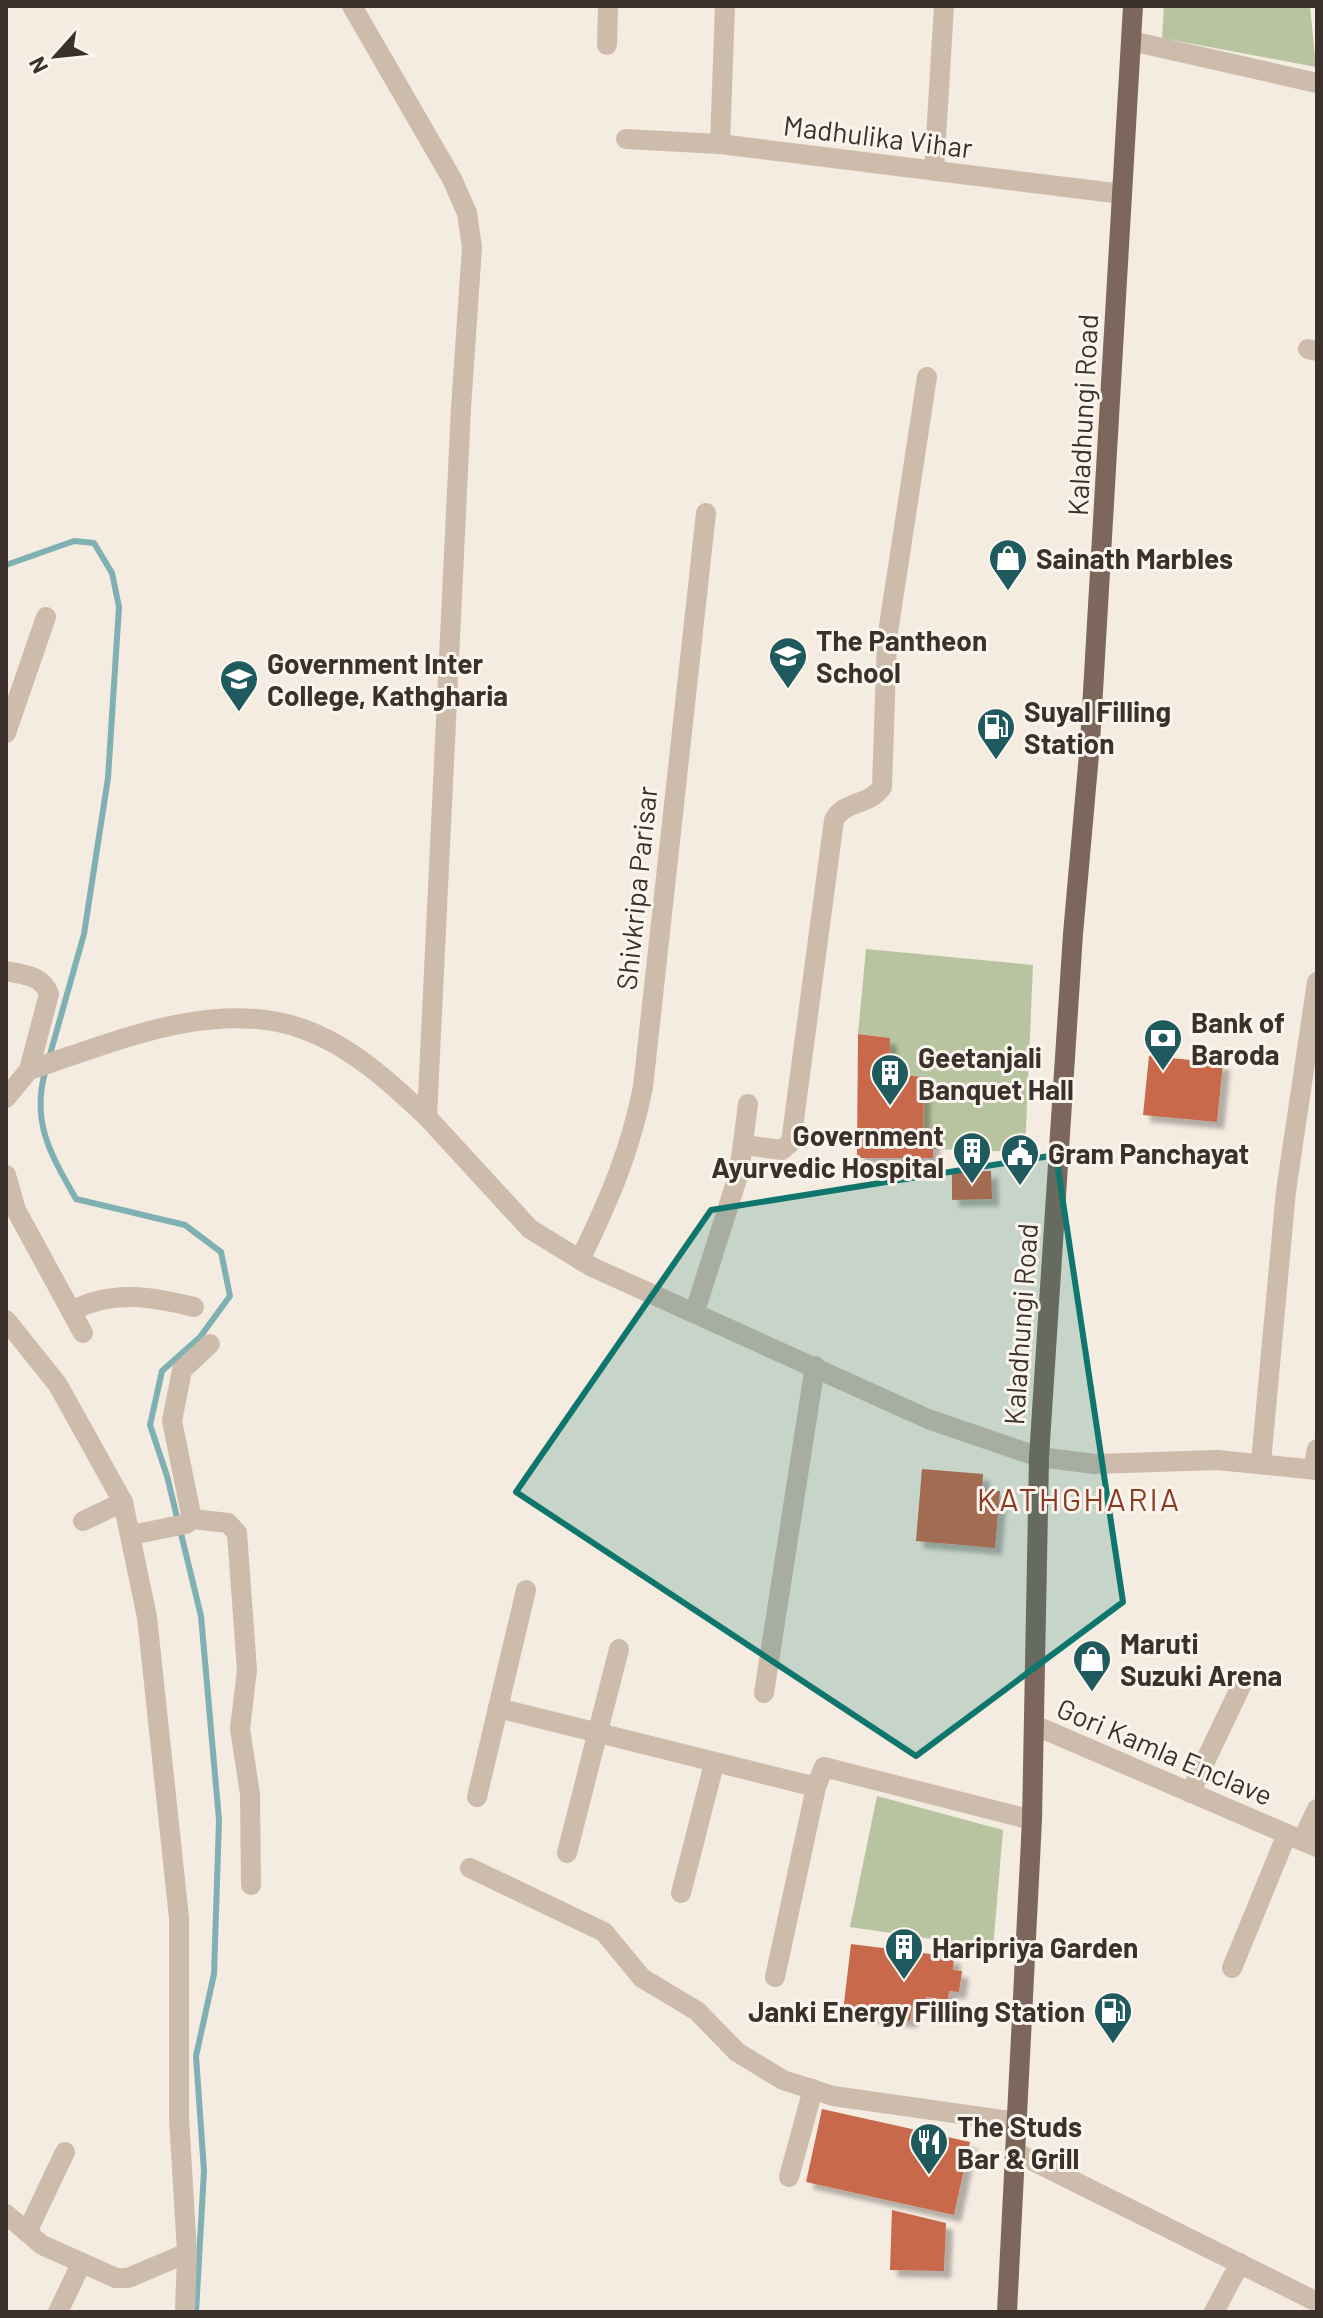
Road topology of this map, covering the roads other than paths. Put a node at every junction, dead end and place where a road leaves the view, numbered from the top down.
1 (352, 6) edge
2 (608, 6) edge
3 (725, 6) edge
4 (944, 6) edge
5 (1133, 6) edge
6 (1131, 41) junction
7 (607, 45) dead end
8 (1317, 83) edge
9 (626, 139) dead end
10 (720, 144) junction
11 (934, 171) junction
12 (1122, 194) junction
13 (927, 377) dead end
14 (706, 513) dead end
15 (46, 617) dead end
16 (6, 733) edge
17 (6, 971) edge
18 (1317, 982) edge
19 (29, 1070) junction
20 (6, 1098) edge
21 (748, 1104) dead end
22 (427, 1117) junction
23 (744, 1145) junction
24 (6, 1175) edge
25 (580, 1260) junction
26 (194, 1307) dead end
27 (71, 1311) junction
28 (695, 1311) junction
29 (6, 1320) edge
30 (83, 1333) dead end
31 (210, 1344) dead end
32 (815, 1366) junction
33 (1039, 1457) junction
34 (1261, 1462) junction
35 (1316, 1463) edge
36 (123, 1502) junction
37 (83, 1521) dead end
38 (181, 1524) junction
39 (131, 1535) junction
40 (526, 1590) dead end
41 (619, 1649) dead end
42 (1242, 1684) dead end
43 (764, 1693) dead end
44 (498, 1708) junction
45 (1034, 1725) junction
46 (600, 1732) junction
47 (714, 1764) junction
48 (816, 1787) junction
49 (1190, 1793) junction
50 (477, 1797) dead end
51 (1317, 1809) edge
52 (1032, 1820) junction
53 (1302, 1840) edge
54 (567, 1853) dead end
55 (470, 1868) dead end
56 (251, 1885) dead end
57 (681, 1893) dead end
58 (1232, 1968) dead end
59 (775, 1977) dead end
60 (813, 2089) junction
61 (1018, 2122) junction
62 (65, 2152) dead end
63 (1017, 2153) junction
64 (789, 2177) dead end
65 (6, 2214) edge
66 (27, 2232) junction
67 (187, 2253) junction
68 (1240, 2263) junction
69 (81, 2264) junction
70 (1317, 2302) edge
71 (58, 2312) edge
72 (185, 2312) edge
73 (1007, 2312) edge
74 (1214, 2312) edge

1 - 22 street
2 - 7 street
3 - 10 street
4 - 11 street
5 - 6 main road, Kaladhungi Road
6 - 8 street
6 - 12 main road, Kaladhungi Road
9 - 10 street, Madhulika Vihar
10 - 11 street, Madhulika Vihar
11 - 12 street, Madhulika Vihar
12 - 33 main road, Kaladhungi Road
13 - 23 street
14 - 25 street, Shivkripa Parisar
15 - 16 street
17 - 19 street
18 - 34 street
19 - 20 street
19 - 22 street
21 - 23 street
22 - 25 street
23 - 28 street
24 - 27 street
25 - 28 street
26 - 27 street
27 - 30 street
28 - 32 street
29 - 36 street
31 - 38 street
32 - 33 street
32 - 43 street
33 - 34 street
33 - 45 main road, Kaladhungi Road
34 - 35 street
36 - 37 street
36 - 39 street
38 - 39 street
38 - 56 street
39 - 67 street
40 - 44 street
41 - 46 street
42 - 49 street
44 - 46 street
44 - 50 street
45 - 49 street, Gori Kamla Enclave
45 - 52 main road, Kaladhungi Road
46 - 47 street
46 - 54 street
47 - 48 street
47 - 57 street
48 - 52 street
48 - 59 street
49 - 53 street, Gori Kamla Enclave
51 - 53 street
52 - 61 main road, Kaladhungi Road
53 - 58 street
55 - 60 street
60 - 61 street
60 - 64 street
61 - 63 main road, Kaladhungi Road
62 - 66 street
63 - 68 street
63 - 73 main road, Kaladhungi Road
65 - 66 street
66 - 69 street
67 - 69 street
67 - 72 street
68 - 70 street
68 - 74 street
69 - 71 street

